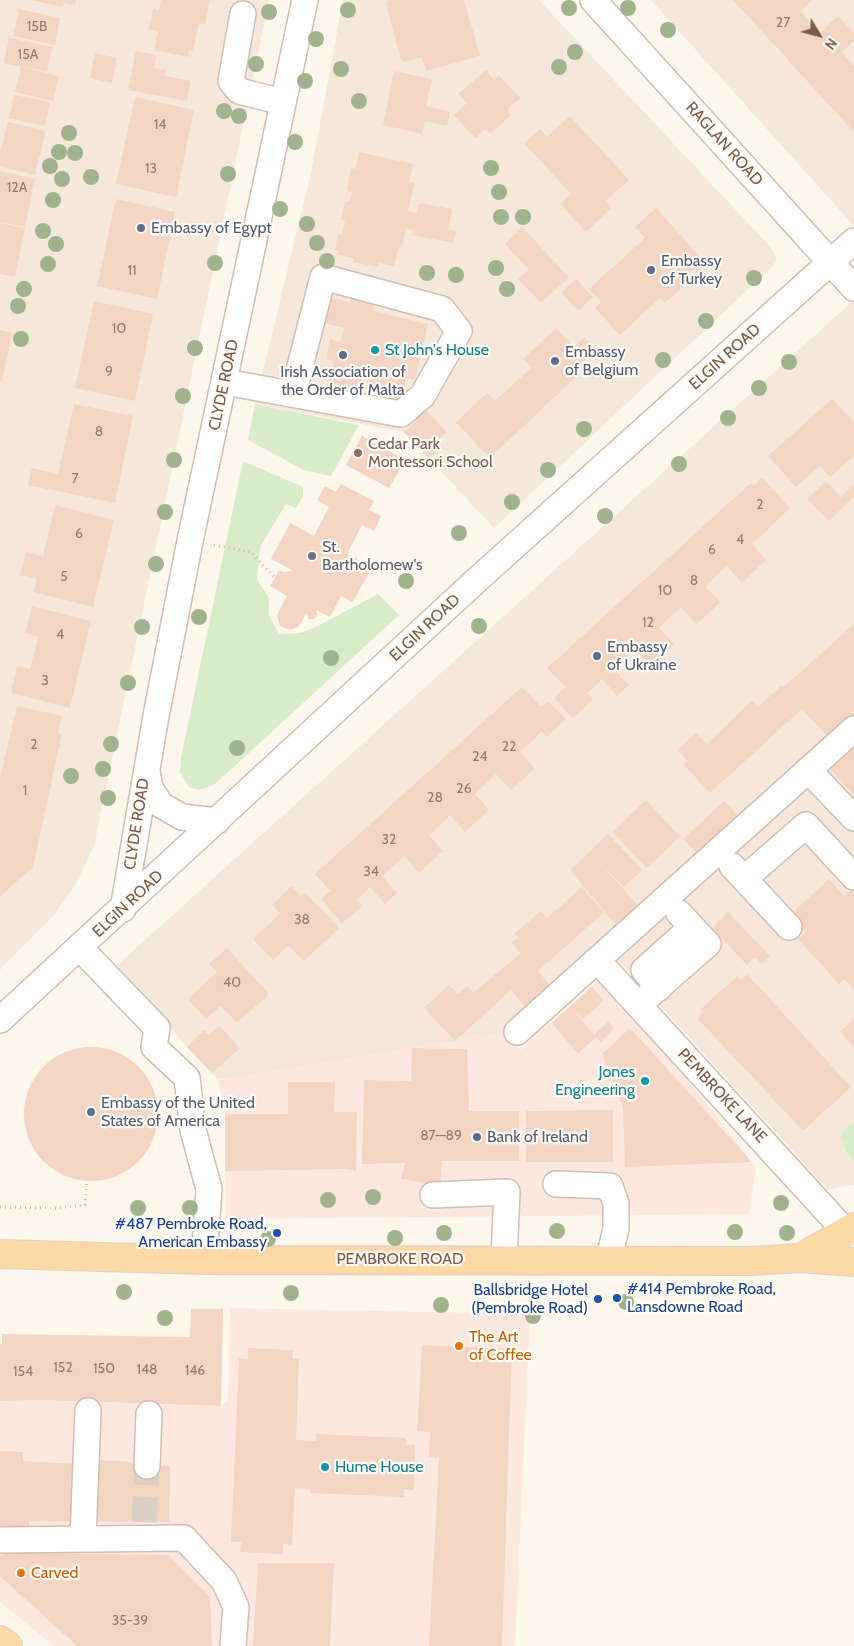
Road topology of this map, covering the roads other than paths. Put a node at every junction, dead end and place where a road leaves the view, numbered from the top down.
1 (305, 0) edge
2 (594, 0) edge
3 (243, 14) dead end
4 (283, 102) junction
5 (854, 241) edge
6 (831, 262) junction
7 (854, 288) edge
8 (225, 382) junction
9 (293, 394) junction
10 (854, 729) edge
11 (146, 770) junction
12 (808, 770) junction
13 (854, 818) edge
14 (217, 822) junction
15 (719, 851) junction
16 (854, 877) edge
17 (744, 879) junction
18 (123, 909) junction
19 (686, 920) dead end
20 (789, 927) dead end
21 (80, 948) junction
22 (598, 961) junction
23 (638, 1006) junction
24 (0, 1020) edge
25 (517, 1032) dead end
26 (556, 1184) dead end
27 (432, 1194) dead end
28 (850, 1230) edge
29 (0, 1254) edge
30 (800, 1258) junction
31 (504, 1259) junction
32 (609, 1259) junction
33 (204, 1260) junction
34 (854, 1262) edge
35 (88, 1411) dead end
36 (149, 1414) dead end
37 (147, 1466) tunnel mouth
38 (83, 1539) junction
39 (0, 1540) edge
40 (0, 1640) edge
41 (8, 1646) edge
42 (233, 1646) edge

1 - 4 street, CLYDE ROAD
2 - 6 street, RAGLAN ROAD
3 - 4 street
4 - 8 street, CLYDE ROAD
5 - 6 street, ELGIN ROAD
6 - 7 street, RAGLAN ROAD
6 - 14 street, ELGIN ROAD
8 - 9 street
8 - 11 street, CLYDE ROAD
9 - 9 street
10 - 12 street
11 - 14 street, CLYDE ROAD
11 - 18 street, CLYDE ROAD
12 - 13 street
12 - 15 street
14 - 18 street, ELGIN ROAD
15 - 17 street
15 - 22 street
16 - 17 street
17 - 20 street
18 - 21 street, ELGIN ROAD
19 - 23 street
21 - 24 street, ELGIN ROAD
21 - 33 street
22 - 23 street, PEMBROKE LANE
22 - 25 street
23 - 28 street, PEMBROKE LANE
26 - 32 street
27 - 31 street
28 - 30 main road, PEMBROKE ROAD
29 - 33 main road, PEMBROKE ROAD
30 - 32 main road, PEMBROKE ROAD
30 - 34 main road, PEMBROKE ROAD
31 - 32 main road, PEMBROKE ROAD
31 - 33 main road, PEMBROKE ROAD
35 - 38 street
36 - 37 street
38 - 39 street
38 - 42 street
40 - 41 main road

